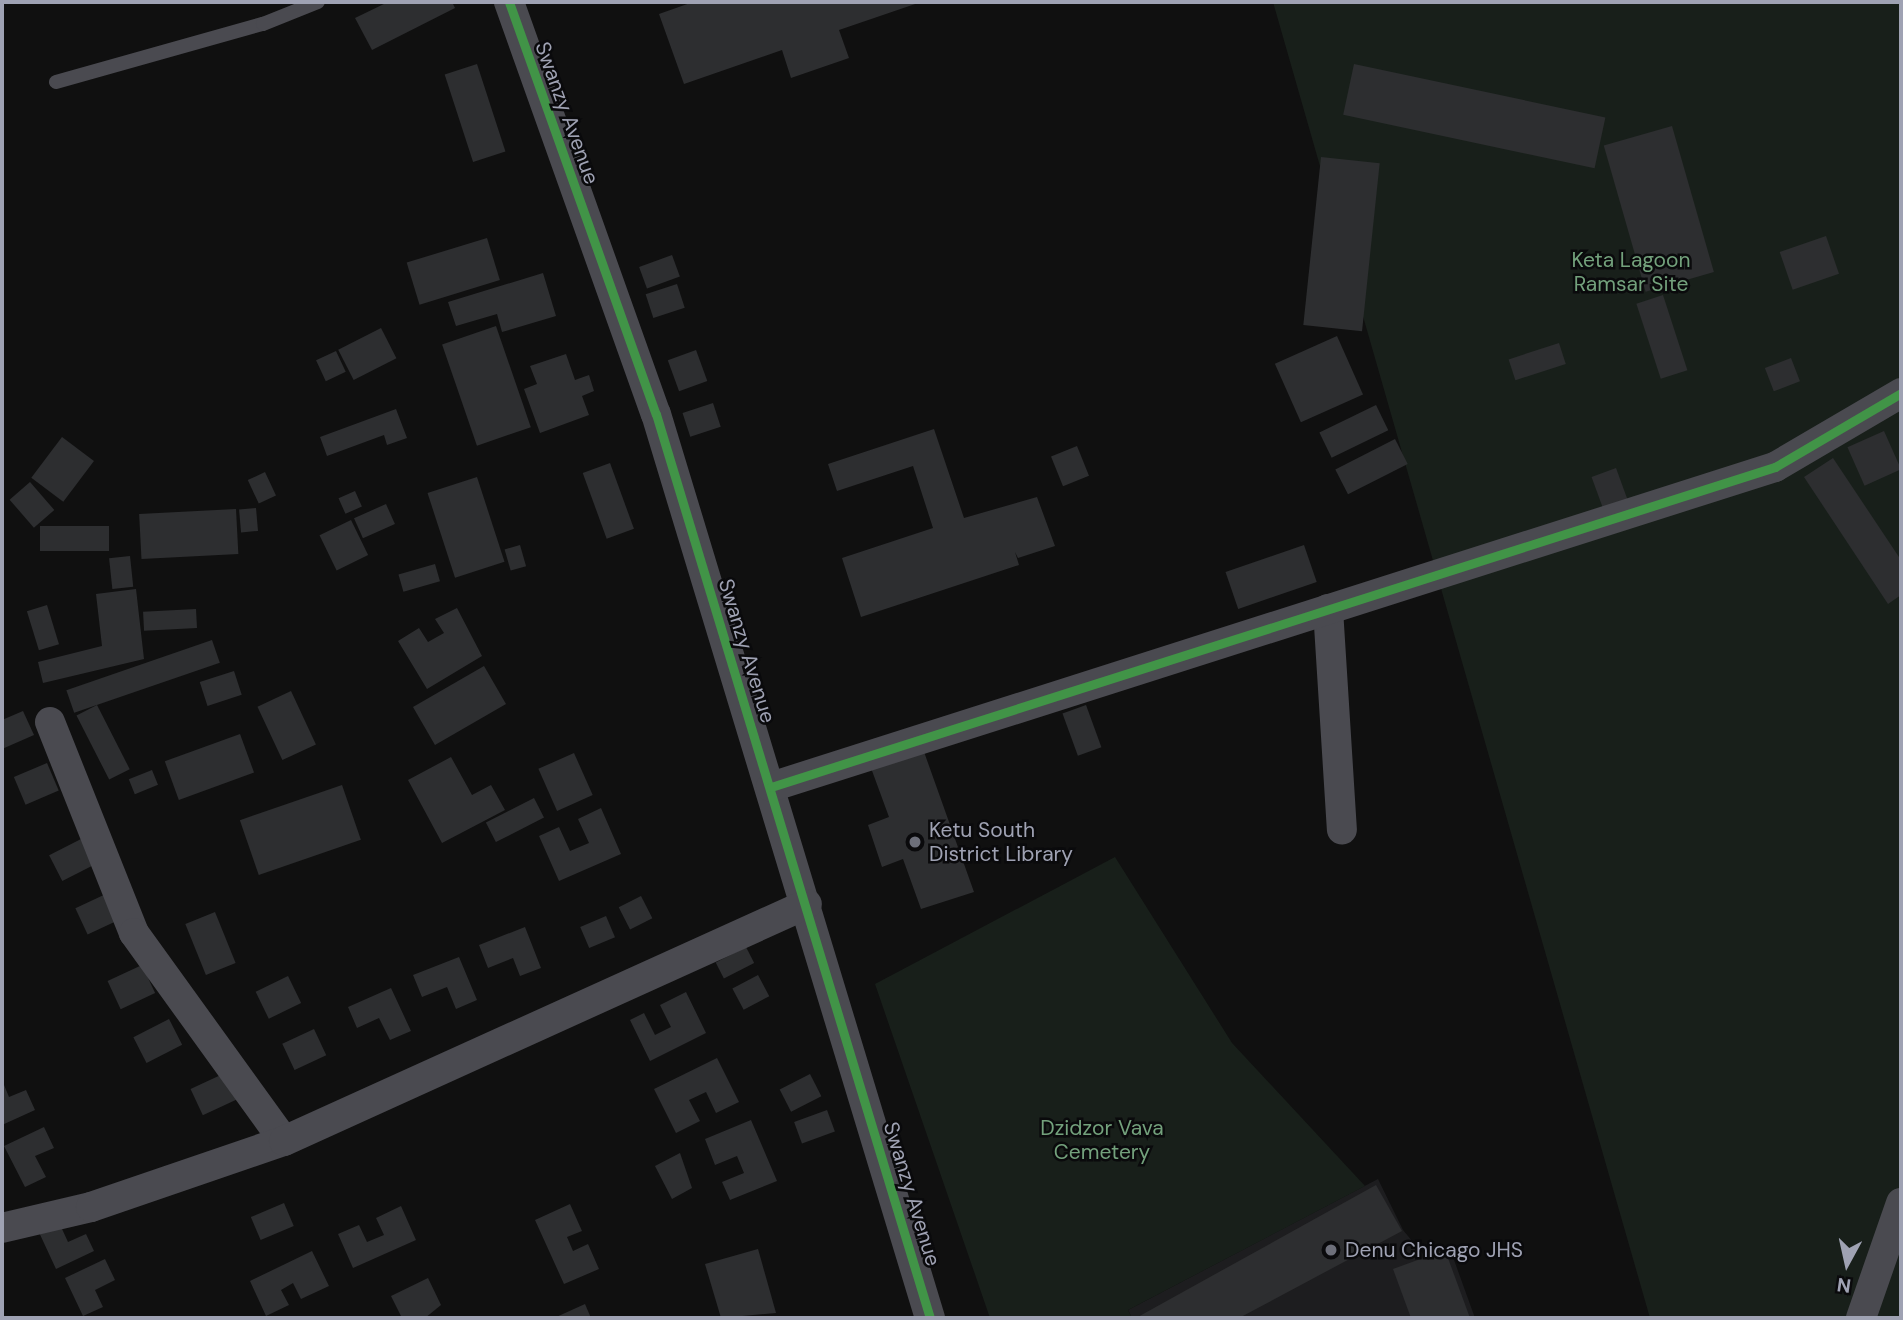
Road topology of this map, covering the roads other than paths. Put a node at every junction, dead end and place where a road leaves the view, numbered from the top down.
1 (318, 2) edge
2 (509, 2) edge
3 (56, 82) dead end
4 (1901, 393) edge
5 (1328, 609) junction
6 (50, 722) dead end
7 (771, 787) junction
8 (1342, 830) dead end
9 (807, 904) junction
10 (284, 1141) junction
11 (1901, 1203) edge
12 (2, 1228) edge
13 (930, 1318) edge
14 (1861, 1318) edge

1 - 3 lane
2 - 7 street, Swanzy Avenue
4 - 5 street
5 - 7 street
5 - 8 street
6 - 10 street
7 - 9 street, Swanzy Avenue
9 - 10 street
9 - 13 street, Swanzy Avenue
10 - 12 street
11 - 14 street

